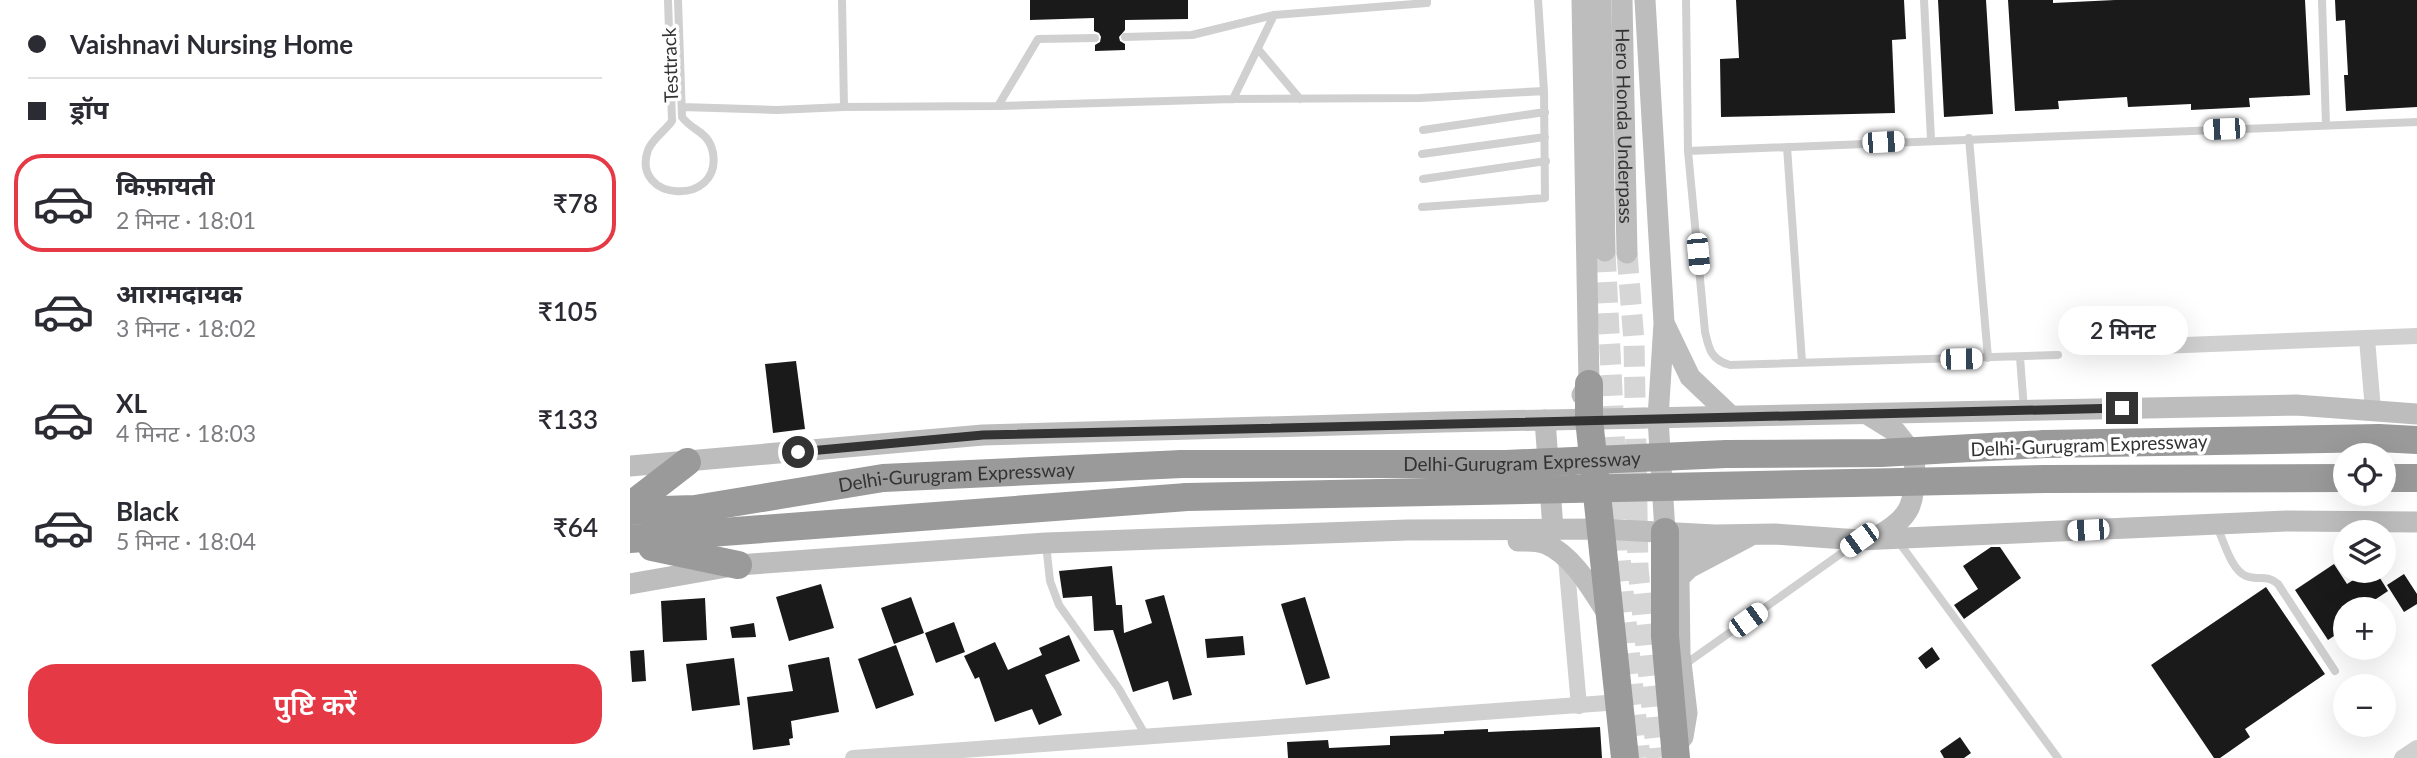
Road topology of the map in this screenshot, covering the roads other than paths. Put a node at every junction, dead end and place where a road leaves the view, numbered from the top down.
1 (668, 0) edge
2 (678, 0) edge
3 (842, 0) edge
4 (1427, 0) edge
5 (1538, 0) edge
6 (1581, 0) edge
7 (1601, 0) edge
8 (1622, 0) edge
9 (1645, 0) edge
10 (1686, 0) edge
11 (1924, 0) edge
12 (2322, 0) edge
13 (1274, 15) junction
14 (1125, 37) dead end
15 (1095, 38) dead end
16 (1258, 49) junction
17 (1544, 91) junction
18 (1233, 99) junction
19 (1300, 99) junction
20 (998, 106) junction
21 (682, 107) junction
22 (844, 107) junction
23 (1545, 112) junction
24 (2417, 122) edge
25 (2326, 125) junction
26 (1423, 130) dead end
27 (1545, 137) junction
28 (1969, 138) junction
29 (1931, 139) junction
30 (1787, 147) junction
31 (1688, 151) junction
32 (1422, 154) dead end
33 (1546, 161) junction
34 (1423, 179) dead end
35 (1422, 207) dead end
36 (1605, 251) tunnel mouth
37 (1627, 253) tunnel mouth
38 (1664, 323) junction
39 (2417, 336) edge
40 (2367, 339) junction
41 (2160, 346) dead end
42 (2057, 355) dead end
43 (2020, 357) junction
44 (1988, 358) junction
45 (1802, 362) junction
46 (1589, 384) junction
47 (2373, 410) junction
48 (2024, 411) junction
49 (1867, 414) junction
50 (2417, 414) edge
51 (1731, 416) junction
52 (1658, 418) junction
53 (1589, 419) junction
54 (1538, 421) junction
55 (2417, 440) edge
56 (687, 462) junction
57 (630, 466) edge
58 (2333, 478) edge
59 (2396, 478) edge
60 (2417, 478) edge
61 (630, 508) edge
62 (2417, 522) edge
63 (2216, 524) junction
64 (1553, 529) junction
65 (1600, 529) junction
66 (1434, 531) junction
67 (1753, 534) junction
68 (1896, 539) junction
69 (1866, 540) junction
70 (630, 541) edge
71 (1046, 543) junction
72 (1665, 546) junction
73 (1566, 559) junction
74 (738, 565) junction
75 (630, 584) edge
76 (1612, 621) junction
77 (1682, 667) junction
78 (2335, 671) dead end
79 (1620, 702) junction
80 (1579, 706) junction
81 (1146, 736) junction
82 (2417, 748) edge
83 (1675, 752) edge
84 (853, 758) edge
85 (1625, 758) edge
86 (2058, 758) edge
87 (2402, 758) edge

1 - 21 lane, Testtrack
2 - 21 lane, Testtrack
3 - 22 lane
4 - 13 lane
5 - 17 lane
6 - 46 main road
7 - 36 main road, Hero Honda Underpass
8 - 37 main road, Hero Honda Underpass
9 - 38 main road
10 - 31 lane
11 - 29 lane
12 - 25 lane
13 - 14 lane
13 - 16 lane
15 - 20 lane
16 - 18 lane
16 - 19 lane
17 - 19 lane, Testtrack
17 - 23 lane
18 - 19 lane, Testtrack
18 - 20 lane, Testtrack
20 - 22 lane, Testtrack
21 - 22 lane, Testtrack
23 - 26 lane
23 - 27 lane
24 - 25 lane
25 - 28 lane
27 - 32 lane
27 - 33 lane
28 - 29 lane
28 - 44 lane
29 - 30 lane
30 - 31 lane
30 - 45 lane
31 - 45 lane
33 - 34 lane
33 - 35 lane
38 - 51 main road
38 - 52 main road
39 - 40 street
40 - 41 street
40 - 47 street
42 - 43 lane
43 - 44 lane
43 - 48 lane
44 - 45 lane
46 - 53 highway
46 - 54 main road
47 - 48 main road
47 - 50 main road
48 - 49 main road
49 - 51 main road
49 - 69 main road
51 - 52 main road
52 - 53 main road
52 - 72 main road
53 - 54 main road
53 - 65 highway
54 - 56 main road
54 - 64 main road
55 - 61 highway, Delhi-Gurugram Expressway, bridge
56 - 57 main road
56 - 61 highway
58 - 70 highway, Delhi-Gurugram Expressway, bridge
59 - 60 highway
62 - 63 main road
63 - 68 main road
63 - 78 lane
64 - 65 main road
64 - 66 main road
65 - 72 main road
65 - 76 highway
66 - 71 main road
66 - 73 main road
67 - 69 main road
67 - 72 main road
67 - 77 main road
68 - 69 main road
68 - 86 lane
69 - 77 lane
70 - 74 highway
71 - 74 main road
71 - 81 lane
72 - 83 highway
73 - 76 main road
73 - 80 street
74 - 75 main road
76 - 79 highway
77 - 83 main road
79 - 80 street
79 - 85 highway
80 - 81 street
81 - 84 street
82 - 87 street

